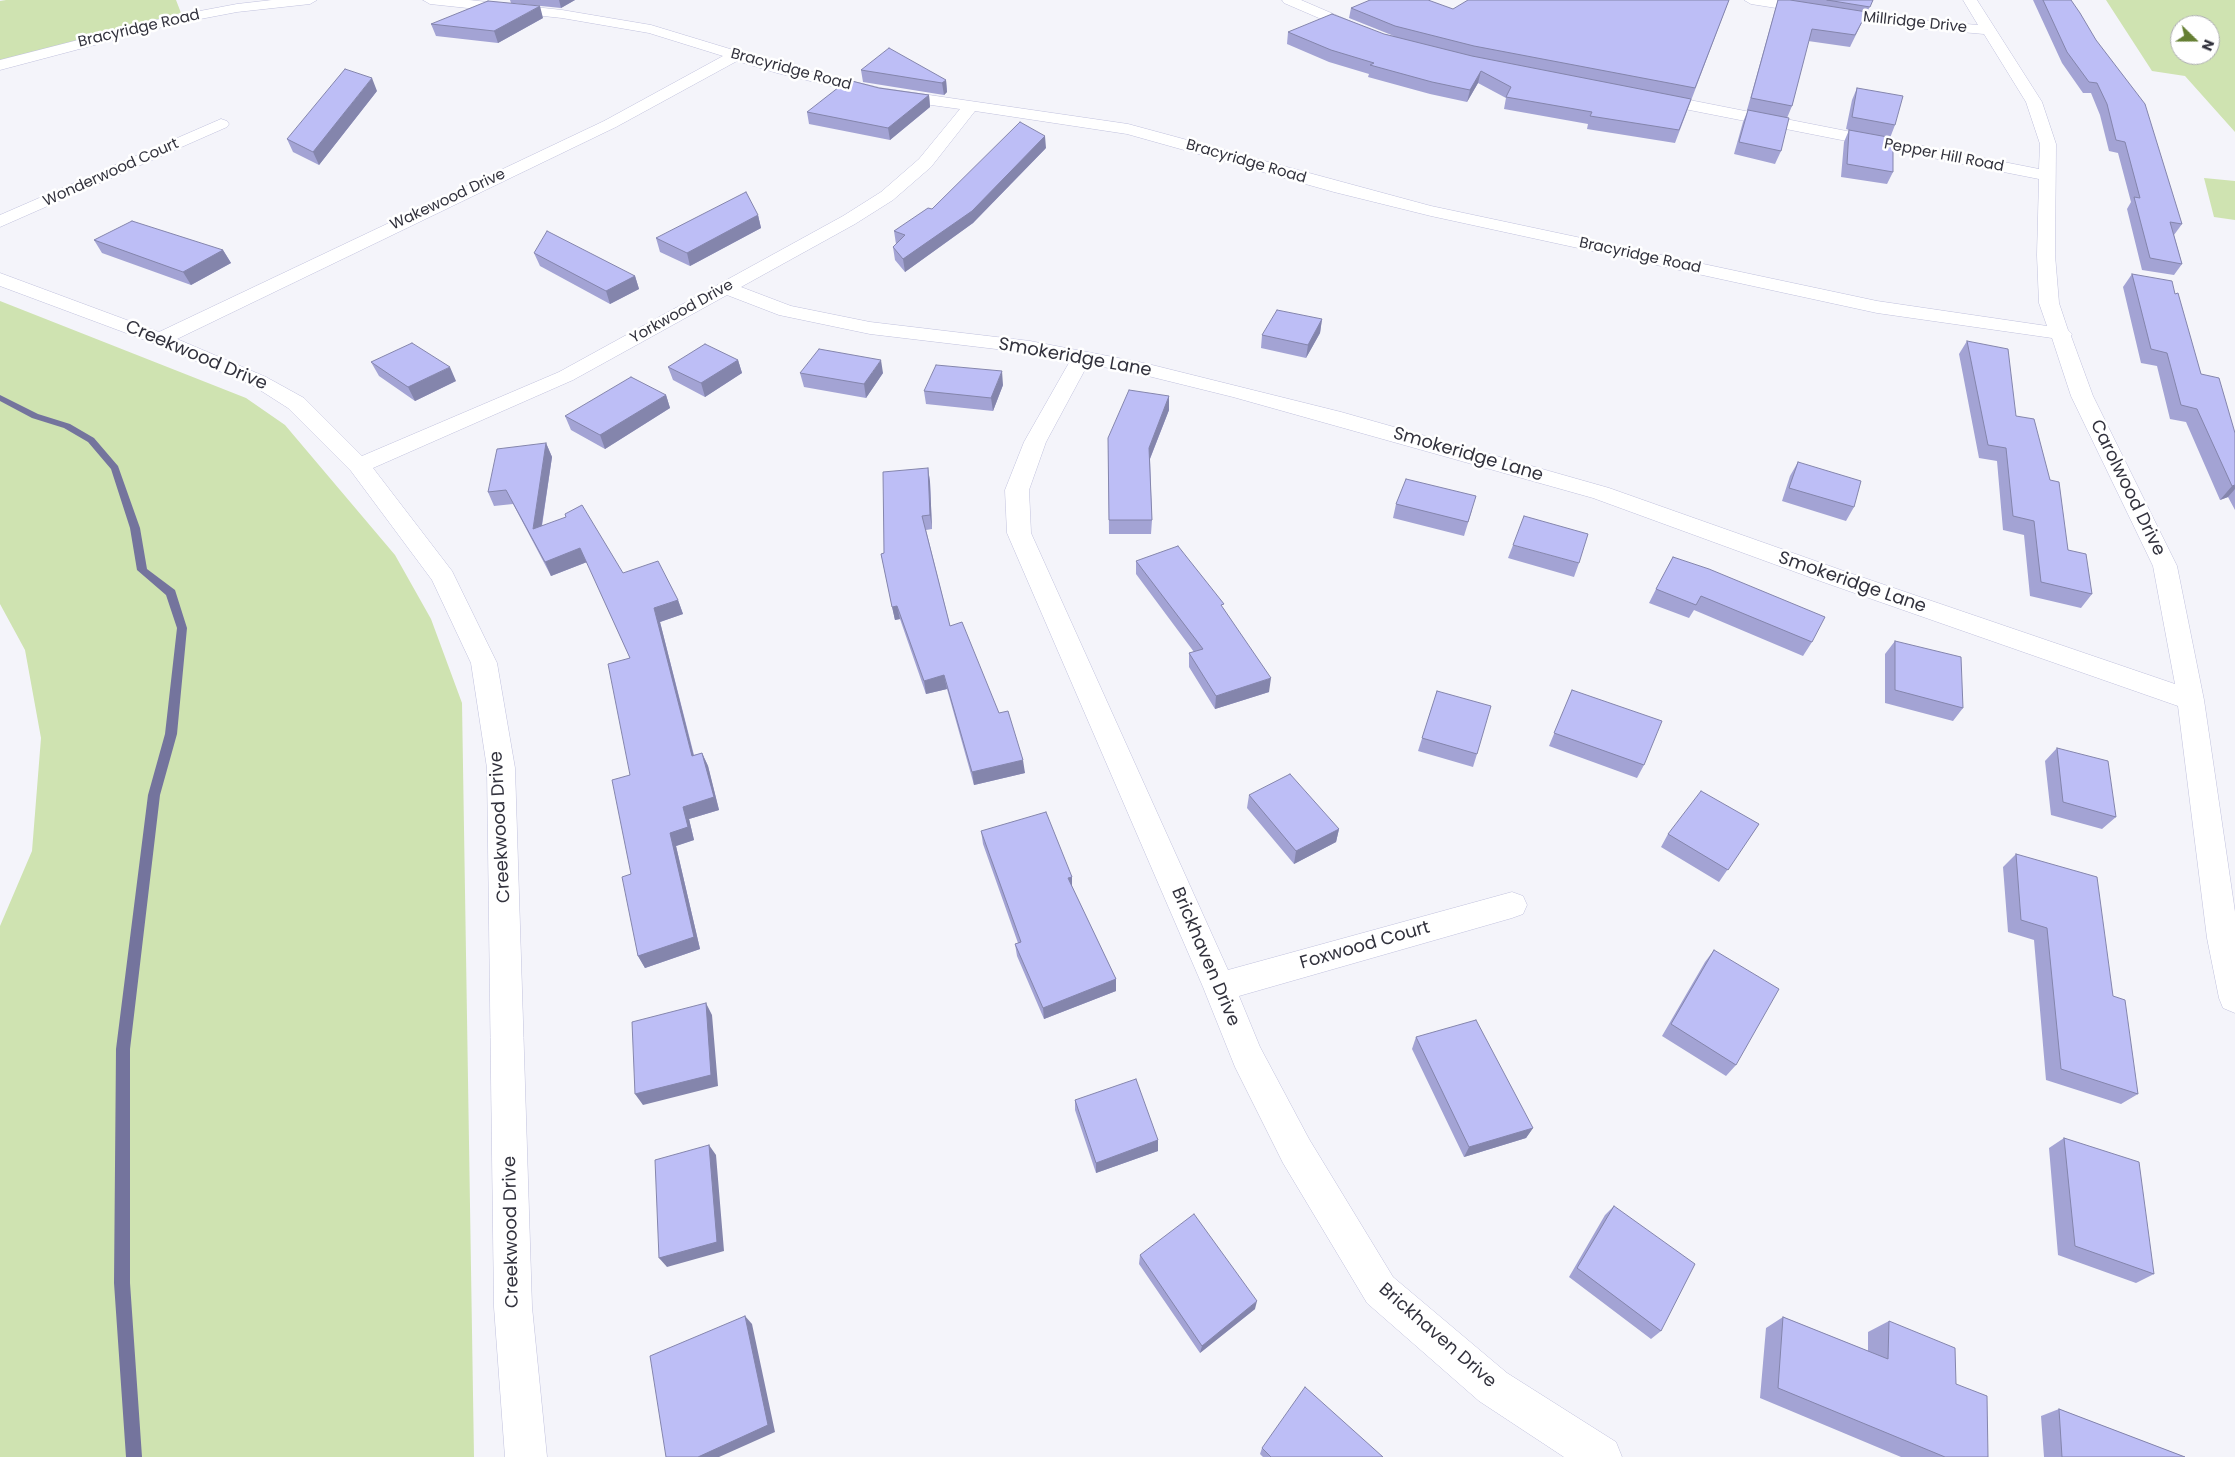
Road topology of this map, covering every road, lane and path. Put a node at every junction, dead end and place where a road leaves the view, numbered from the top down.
1 (310, 0) edge
2 (430, 0) edge
3 (1289, 0) edge
4 (1751, 0) edge
5 (1970, 0) edge
6 (1990, 30) junction
7 (1380, 38) edge
8 (734, 56) junction
9 (0, 65) edge
10 (1636, 95) edge
11 (970, 107) junction
12 (221, 124) dead end
13 (2048, 176) junction
14 (0, 222) edge
15 (0, 280) edge
16 (725, 288) junction
17 (2062, 334) junction
18 (160, 339) junction
19 (1082, 357) junction
20 (359, 466) junction
21 (2191, 700) junction
22 (1512, 905) dead end
23 (1219, 988) junction
24 (2235, 998) edge
25 (526, 1457) edge
26 (1601, 1457) edge

1 - 9 street, Bracyridge Road
2 - 8 street, Bracyridge Road
3 - 7 street
4 - 6 street, Millridge Drive
5 - 6 street, Carolwood Drive
6 - 13 street, Carolwood Drive
8 - 11 street, Bracyridge Road
8 - 18 street, Wakewood Drive
10 - 13 street, Pepper Hill Road
11 - 16 street, Yorkwood Drive
11 - 17 street, Bracyridge Road
12 - 14 street, Wonderwood Court
13 - 17 street, Carolwood Drive
15 - 18 street, Creekwood Drive
16 - 19 street, Smokeridge Lane
16 - 20 street, Yorkwood Drive
17 - 21 street, Carolwood Drive
18 - 20 street, Creekwood Drive
19 - 21 street, Smokeridge Lane
19 - 23 street, Brickhaven Drive
20 - 25 street, Creekwood Drive
21 - 24 street, Carolwood Drive
22 - 23 street, Foxwood Court
23 - 26 street, Brickhaven Drive

